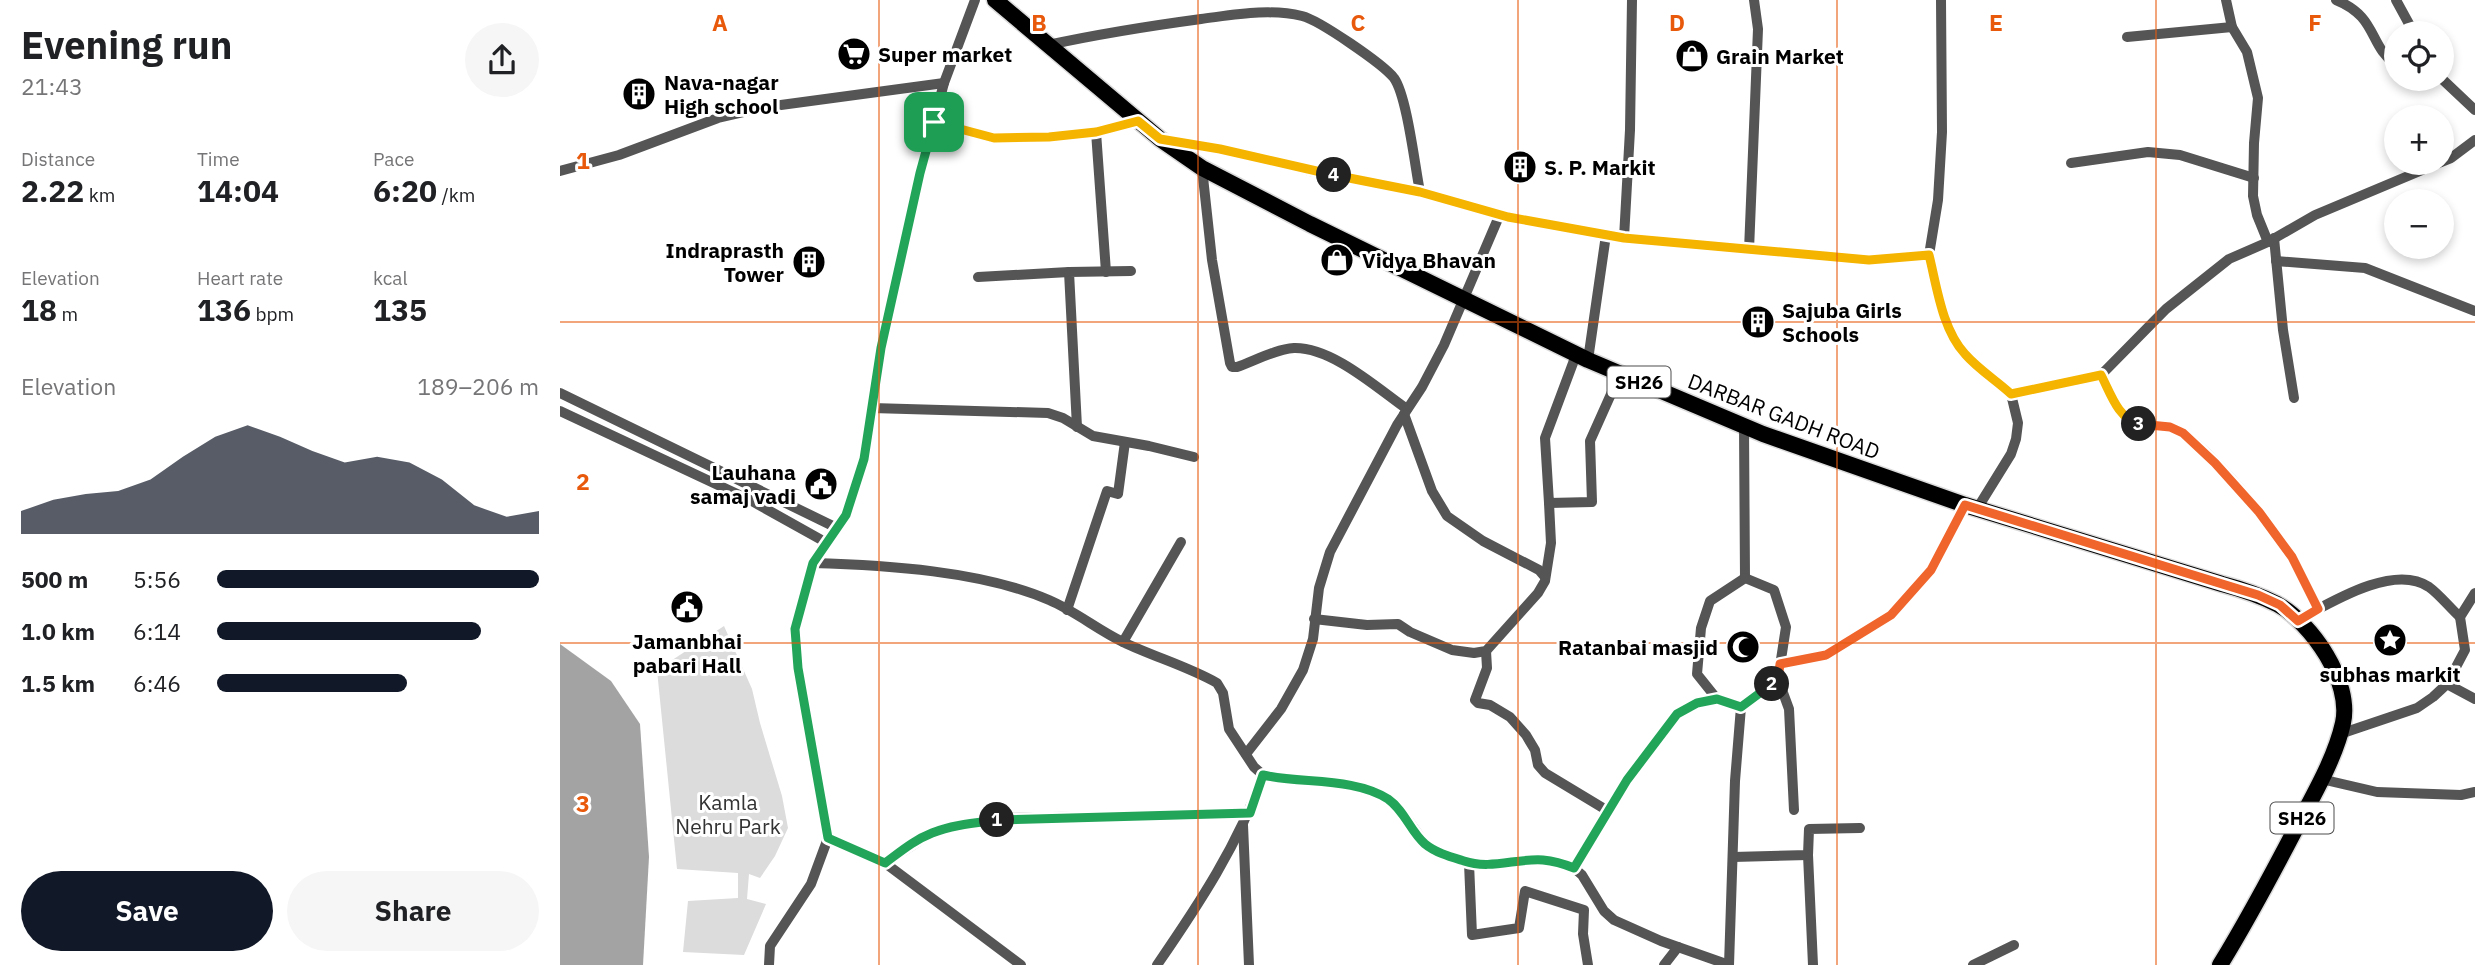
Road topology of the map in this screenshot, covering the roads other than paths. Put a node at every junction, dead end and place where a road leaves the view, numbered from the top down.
1 (975, 0) edge
2 (995, 0) edge
3 (1632, 0) edge
4 (1754, 0) edge
5 (1941, 0) edge
6 (2226, 0) edge
7 (2336, 0) edge
8 (2396, 0) edge
9 (2407, 21) edge
10 (2232, 27) junction
11 (2127, 37) dead end
12 (1048, 45) junction
13 (2384, 53) edge
14 (944, 83) junction
15 (2454, 90) edge
16 (2475, 110) edge
17 (1138, 121) junction
18 (934, 122) junction
19 (1096, 132) junction
20 (1160, 139) junction
21 (2475, 140) edge
22 (2454, 153) edge
23 (2071, 163) dead end
24 (1202, 168) junction
25 (560, 171) edge
26 (2409, 175) edge
27 (2254, 178) junction
28 (1420, 192) junction
29 (1500, 214) junction
30 (1606, 235) junction
31 (1624, 238) junction
32 (2271, 240) junction
33 (1749, 250) junction
34 (1929, 255) junction
35 (2276, 261) junction
36 (1131, 271) dead end
37 (1069, 272) junction
38 (1106, 272) junction
39 (978, 277) dead end
40 (1463, 299) junction
41 (2475, 311) edge
42 (1582, 357) junction
43 (1620, 374) junction
44 (2101, 375) junction
45 (560, 393) edge
46 (2011, 394) junction
47 (2294, 398) dead end
48 (872, 408) junction
49 (560, 411) edge
50 (1406, 411) junction
51 (1744, 426) junction
52 (1077, 427) junction
53 (1125, 442) junction
54 (1194, 457) dead end
55 (1549, 503) junction
56 (1971, 507) junction
57 (837, 528) junction
58 (1181, 542) dead end
59 (827, 543) junction
60 (813, 563) junction
61 (1545, 577) junction
62 (1745, 578) junction
63 (2475, 593) edge
64 (2318, 609) junction
65 (1068, 610) junction
66 (2460, 617) junction
67 (1314, 619) junction
68 (2298, 621) junction
69 (1123, 642) junction
70 (1486, 651) junction
71 (1780, 664) junction
72 (1778, 679) junction
73 (2447, 684) junction
74 (1717, 699) junction
75 (2475, 699) edge
76 (1741, 707) junction
77 (2340, 734) junction
78 (1246, 754) junction
79 (1263, 775) junction
80 (2321, 779) junction
81 (2475, 792) edge
82 (1794, 810) dead end
83 (1608, 811) junction
84 (1250, 813) junction
85 (1243, 824) junction
86 (1860, 828) dead end
87 (828, 838) junction
88 (1808, 855) junction
89 (1733, 857) junction
90 (885, 863) junction
91 (1469, 863) junction
92 (1574, 868) junction
93 (2014, 945) dead end
94 (1678, 947) junction
95 (769, 965) edge
96 (1021, 965) edge
97 (1157, 965) edge
98 (1249, 965) edge
99 (1588, 965) edge
100 (1664, 965) edge
101 (1729, 965) edge
102 (1813, 965) edge
103 (1973, 965) edge
104 (2220, 965) edge

1 - 14 street
2 - 12 main road, DARBAR GADH ROAD / SH26
3 - 31 street
4 - 33 street
5 - 34 street
6 - 10 street
7 - 13 street
8 - 9 street
10 - 11 street
10 - 27 street
12 - 17 main road, DARBAR GADH ROAD / SH26
12 - 28 street
14 - 18 street
14 - 25 street
15 - 16 street
17 - 19 street
17 - 20 main road, DARBAR GADH ROAD / SH26
18 - 19 street
18 - 48 street
19 - 38 street
20 - 24 main road, DARBAR GADH ROAD / SH26
20 - 28 street
21 - 22 street
23 - 27 street
24 - 40 main road, DARBAR GADH ROAD / SH26
24 - 50 street
26 - 32 street
27 - 32 street
28 - 29 street
29 - 30 street
29 - 40 street
30 - 31 street
30 - 42 street
31 - 33 street
32 - 35 street
32 - 44 street
33 - 34 street
34 - 46 street
35 - 41 street
35 - 47 street
36 - 38 street
37 - 38 street
37 - 39 street
37 - 52 street
40 - 42 main road, DARBAR GADH ROAD / SH26
40 - 50 street
42 - 43 main road, DARBAR GADH ROAD / SH26
42 - 55 street
43 - 51 main road, DARBAR GADH ROAD / SH26
43 - 55 street
44 - 46 street
44 - 64 street
45 - 57 street
46 - 56 street
48 - 52 street
48 - 57 street
49 - 59 street
50 - 61 street
50 - 67 street
51 - 56 main road, DARBAR GADH ROAD / SH26
51 - 62 street
52 - 53 street
53 - 54 street
53 - 65 street
55 - 61 street
56 - 68 main road, DARBAR GADH ROAD / SH26
56 - 71 street
57 - 59 street
58 - 69 street
59 - 60 street
60 - 65 street
60 - 87 street
61 - 70 street
62 - 71 street
62 - 74 street
63 - 66 street
64 - 66 street
64 - 68 street
65 - 69 street
66 - 73 street
67 - 70 street
67 - 78 street
68 - 77 main road, DARBAR GADH ROAD / SH26
69 - 78 street
70 - 83 street
71 - 72 street
72 - 76 street
72 - 82 street
73 - 75 street
73 - 77 street
74 - 76 street
74 - 83 street
76 - 89 street
77 - 80 main road, SH26
78 - 79 street
79 - 84 street
79 - 91 street
80 - 81 street
80 - 104 main road, SH26
83 - 92 street
84 - 85 street
84 - 90 street
85 - 97 street
85 - 98 street
86 - 88 street
87 - 90 street
87 - 95 street
88 - 89 street
88 - 102 street
89 - 101 street
90 - 96 street
91 - 92 street
91 - 99 street
92 - 94 street
93 - 103 street
94 - 100 street
94 - 101 street

